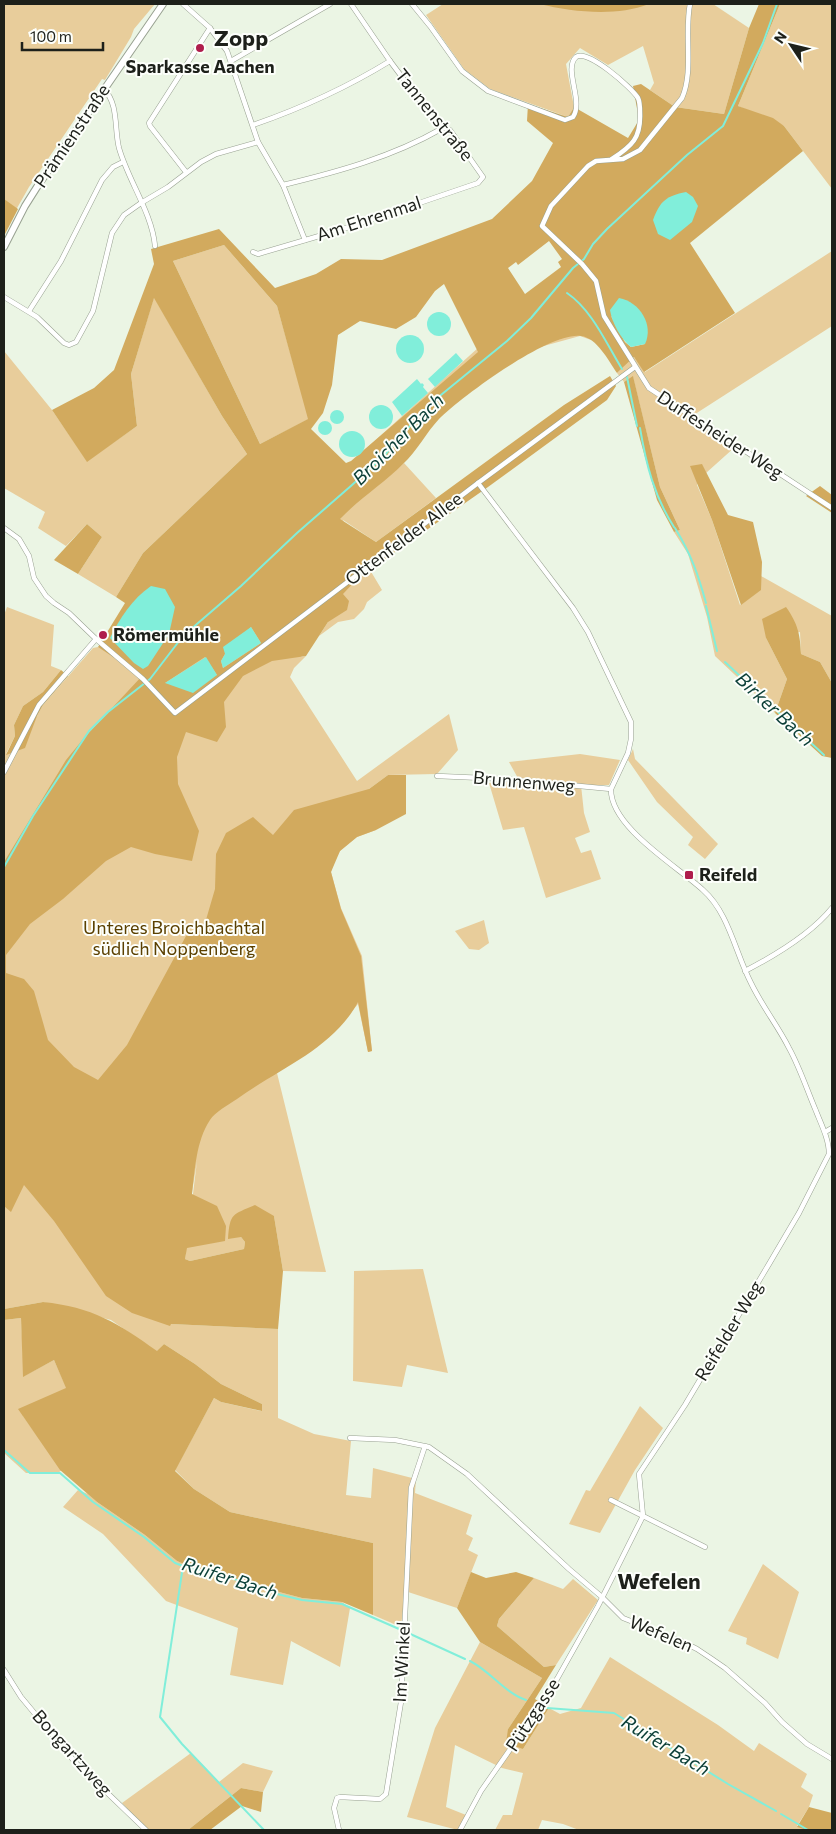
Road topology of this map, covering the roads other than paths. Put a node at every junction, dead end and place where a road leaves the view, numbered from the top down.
1 (163, 4) edge
2 (183, 4) edge
3 (330, 4) edge
4 (351, 4) edge
5 (412, 4) edge
6 (690, 4) edge
7 (210, 28) junction
8 (231, 61) junction
9 (390, 61) junction
10 (104, 89) junction
11 (253, 125) junction
12 (441, 129) junction
13 (258, 142) junction
14 (611, 160) junction
15 (123, 162) junction
16 (186, 172) junction
17 (482, 178) joint
18 (283, 185) junction
19 (141, 203) junction
20 (305, 240) junction
21 (156, 246) dead end
22 (4, 248) edge
23 (253, 252) dead end
24 (4, 297) edge
25 (29, 312) junction
26 (635, 367) junction
27 (478, 483) junction
28 (832, 508) edge
29 (4, 528) edge
30 (96, 639) junction
31 (4, 772) edge
32 (437, 776) dead end
33 (611, 789) junction
34 (832, 908) edge
35 (745, 971) junction
36 (832, 1128) edge
37 (824, 1132) junction
38 (350, 1438) dead end
39 (425, 1446) junction
40 (611, 1500) dead end
41 (643, 1516) junction
42 (705, 1547) dead end
43 (602, 1597) junction
44 (4, 1670) edge
45 (832, 1759) edge
46 (146, 1830) edge
47 (339, 1830) edge
48 (460, 1830) edge

1 - 10 main road, Prämienstraße
2 - 7 street
3 - 8 street
4 - 9 street, Tannenstraße
5 - 14 street
6 - 14 street
7 - 8 street
7 - 16 street
8 - 11 street
9 - 11 street
9 - 12 street, Tannenstraße
10 - 15 street
10 - 22 main road, Prämienstraße
11 - 13 street
12 - 17 street, Tannenstraße
12 - 18 street
13 - 16 street
13 - 18 street
14 - 26 street, Duffesheider Weg
15 - 19 street
15 - 25 street
16 - 19 street
17 - 20 street, Am Ehrenmal
18 - 20 street
19 - 21 street
19 - 25 street
20 - 23 street, Am Ehrenmal
24 - 25 street
26 - 27 street, Ottenfelder Allee
26 - 28 street, Duffesheider Weg
27 - 30 street, Ottenfelder Allee
27 - 33 street
29 - 30 street
30 - 31 street
32 - 33 street, Brunnenweg
33 - 35 street
34 - 35 street
35 - 37 street
36 - 37 street
37 - 41 street, Reifelder Weg
38 - 39 street, Wefelen
39 - 43 street, Wefelen
39 - 47 street, Im Winkel
40 - 41 street
41 - 42 street
41 - 43 street
43 - 45 street, Wefelen
43 - 48 street, Pützgasse
44 - 46 street, Bongartzweg

